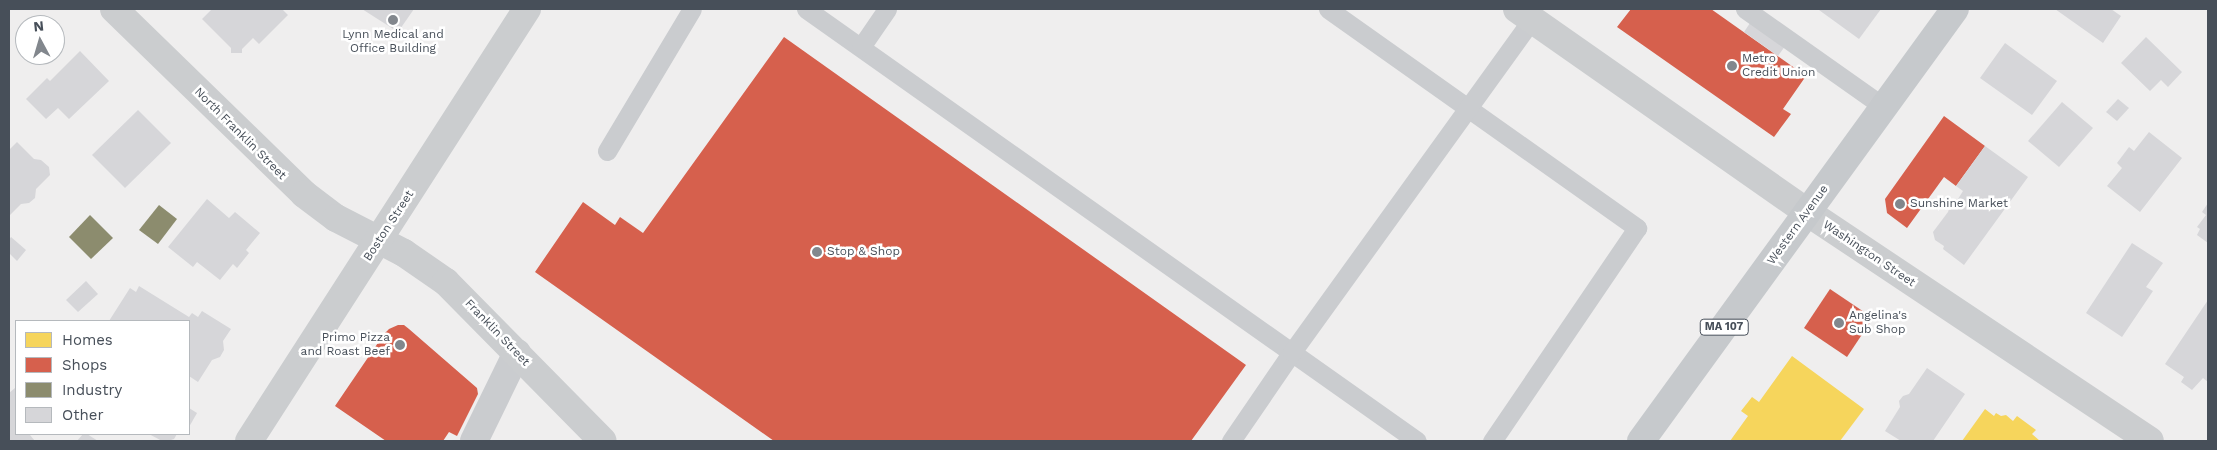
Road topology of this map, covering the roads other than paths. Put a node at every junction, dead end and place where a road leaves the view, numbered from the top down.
1 (114, 9) edge
2 (528, 9) edge
3 (692, 9) edge
4 (806, 9) edge
5 (887, 9) edge
6 (1328, 9) edge
7 (1745, 9) edge
8 (1955, 9) edge
9 (1525, 14) edge
10 (861, 47) junction
11 (1469, 107) junction
12 (1884, 107) junction
13 (607, 151) dead end
14 (1807, 212) junction
15 (380, 241) junction
16 (1292, 352) junction
17 (517, 353) junction
18 (249, 441) edge
19 (474, 441) edge
20 (603, 441) edge
21 (1231, 441) edge
22 (1417, 441) edge
23 (1492, 441) edge
24 (1641, 441) edge
25 (2149, 441) edge

1 - 15 main road, North Franklin Street
2 - 15 main road, Boston Street
3 - 13 lane
4 - 10 lane
5 - 10 lane
6 - 11 lane
7 - 12 lane
8 - 12 main road, Western Avenue / MA 107
9 - 11 lane
9 - 14 main road, Washington Street
10 - 16 lane
11 - 16 lane
11 - 23 lane
12 - 14 main road, Western Avenue / MA 107
14 - 24 main road, Western Avenue / MA 107
14 - 25 main road, Washington Street
15 - 17 main road, Franklin Street
15 - 18 main road, Boston Street
16 - 21 lane
16 - 22 lane
17 - 19 street
17 - 20 main road, Franklin Street

